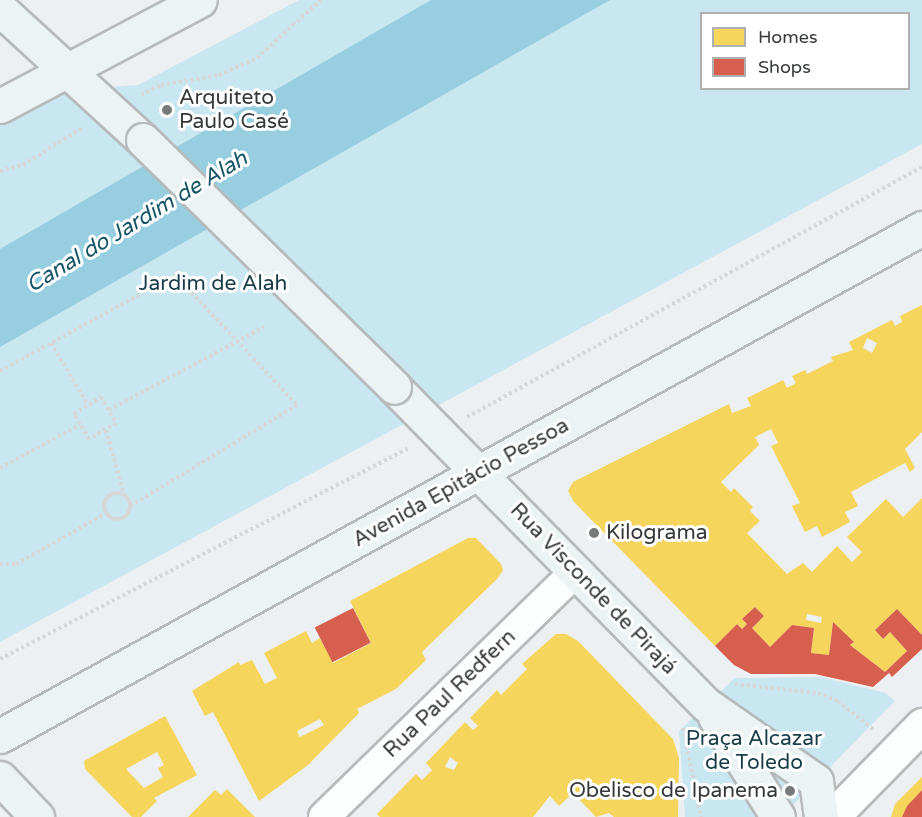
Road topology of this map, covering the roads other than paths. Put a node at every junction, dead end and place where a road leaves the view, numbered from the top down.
1 (200, 0) edge
2 (0, 9) edge
3 (65, 70) junction
4 (0, 106) edge
5 (922, 228) edge
6 (480, 473) junction
7 (576, 571) junction
8 (707, 705) junction
9 (922, 725) edge
10 (0, 736) edge
11 (0, 778) edge
12 (37, 817) edge
13 (324, 817) edge
14 (778, 817) edge
15 (821, 817) edge
16 (832, 817) edge

1 - 3 main road
2 - 3 main road, Rua Visconde de Pirajá
3 - 4 main road
3 - 6 main road, Rua Visconde de Pirajá, bridge
5 - 6 main road, Avenida Epitácio Pessoa
6 - 7 main road, Rua Visconde de Pirajá
6 - 10 main road, Avenida Epitácio Pessoa
7 - 8 main road, Rua Visconde de Pirajá
7 - 13 street, Rua Paul Redfern
8 - 14 main road, Rua Visconde de Pirajá
8 - 15 main road, Rua Visconde de Pirajá
9 - 16 street
11 - 12 main road

